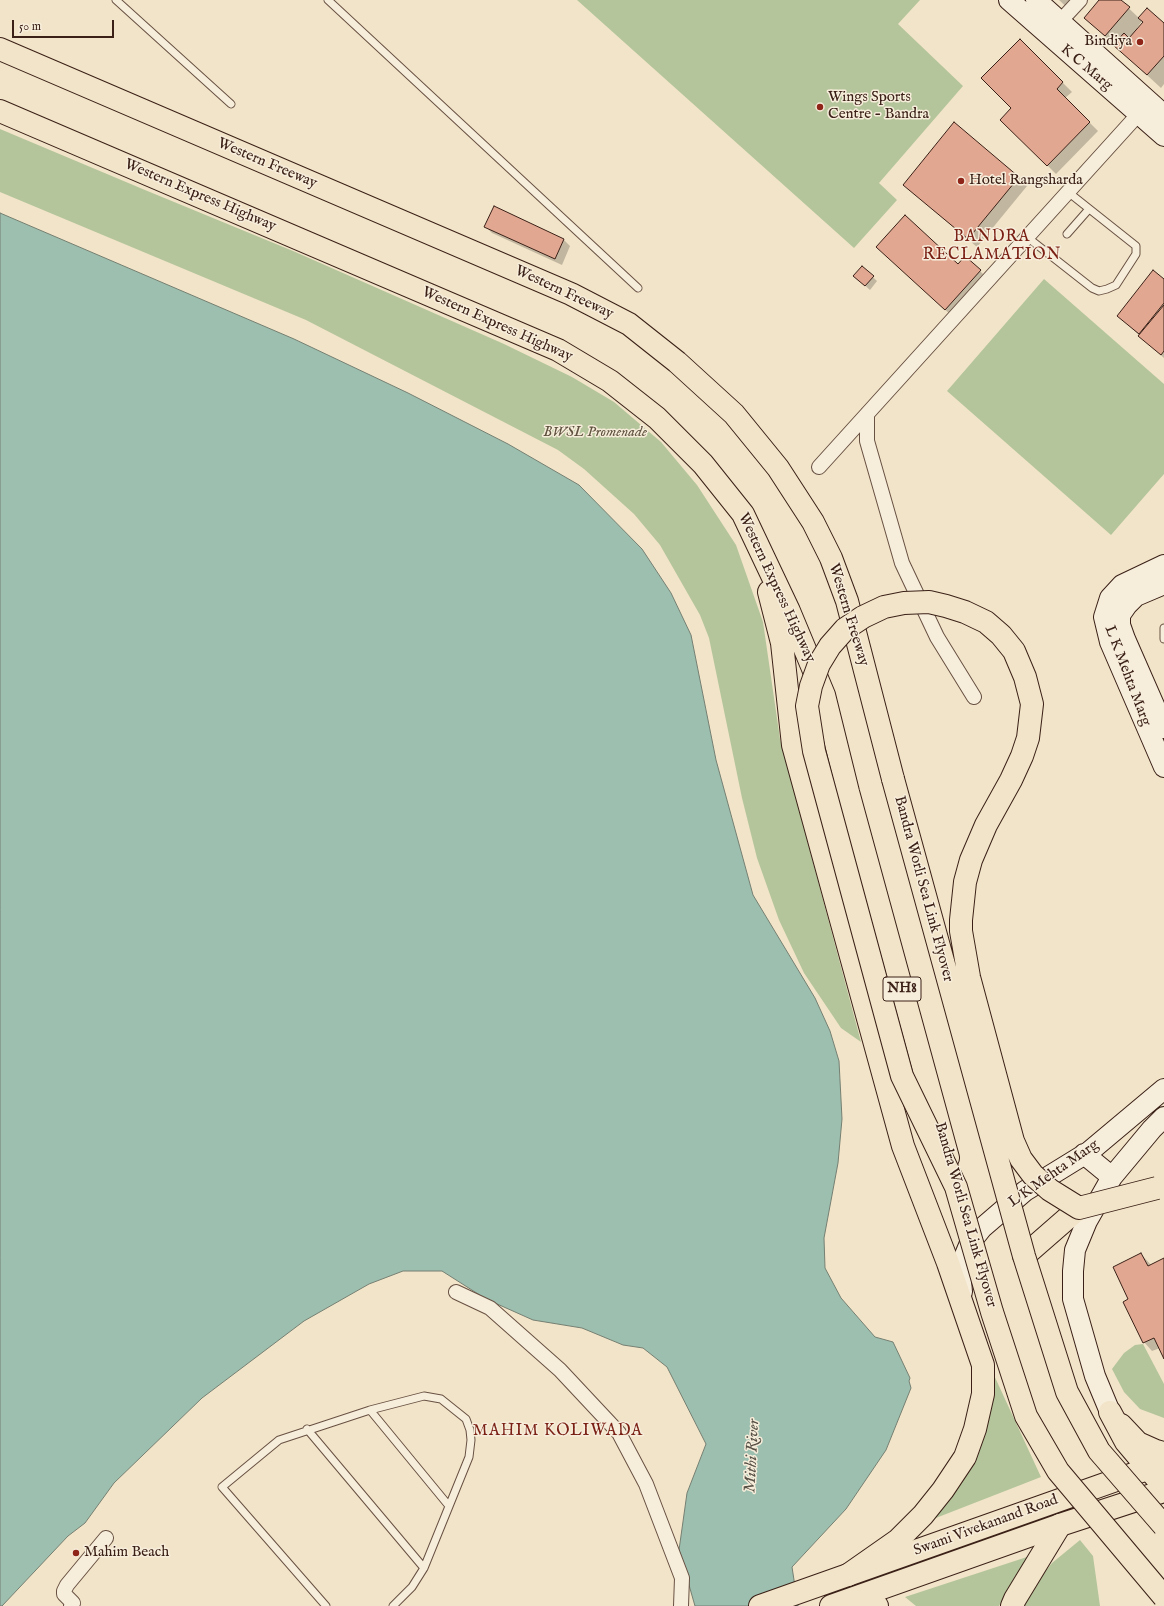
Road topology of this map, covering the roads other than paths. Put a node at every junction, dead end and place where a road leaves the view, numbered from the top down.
1 (116, 0) edge
2 (328, 0) edge
3 (1009, 0) edge
4 (1036, 0) edge
5 (1080, 0) edge
6 (1054, 29) junction
7 (0, 49) edge
8 (231, 104) dead end
9 (1151, 110) edge
10 (0, 111) edge
11 (1164, 136) edge
12 (1068, 192) junction
13 (1088, 209) junction
14 (1067, 234) dead end
15 (1027, 237) junction
16 (638, 288) dead end
17 (867, 414) junction
18 (819, 466) dead end
19 (747, 522) junction
20 (1164, 565) edge
21 (1164, 584) edge
22 (1164, 628) edge
23 (1164, 639) edge
24 (974, 696) dead end
25 (1164, 728) edge
26 (1164, 765) edge
27 (893, 779) joint
28 (848, 792) joint
29 (1164, 1089) edge
30 (1136, 1111) junction
31 (1158, 1123) edge
32 (1084, 1154) junction
33 (1112, 1177) junction
34 (956, 1187) junction
35 (1160, 1187) edge
36 (1079, 1208) junction
37 (1024, 1256) junction
38 (456, 1292) dead end
39 (967, 1318) junction
40 (370, 1410) junction
41 (1110, 1412) junction
42 (307, 1429) junction
43 (1164, 1453) edge
44 (1156, 1466) edge
45 (1164, 1487) edge
46 (1164, 1491) edge
47 (449, 1506) junction
48 (1060, 1525) junction
49 (1164, 1526) edge
50 (106, 1538) dead end
51 (424, 1568) junction
52 (1144, 1574) junction
53 (848, 1575) junction
54 (1164, 1597) edge
55 (840, 1603) edge
56 (73, 1605) edge
57 (326, 1606) edge
58 (393, 1606) edge
59 (681, 1606) edge
60 (760, 1606) edge
61 (877, 1606) edge
62 (1012, 1606) edge
63 (1157, 1606) edge

1 - 8 lane
2 - 16 lane
3 - 6 main road, K C Marg
4 - 6 main road, K C Marg
5 - 6 street
6 - 9 main road, K C Marg
7 - 27 main road, Western Freeway
9 - 11 main road, K C Marg
9 - 12 street
10 - 19 main road, Western Express Highway
12 - 13 lane
12 - 15 street
13 - 14 lane
13 - 15 lane
15 - 17 street
17 - 18 street
17 - 24 street
19 - 28 main road, Western Express Highway
19 - 39 main road
20 - 26 main road, L K Mehta Marg
21 - 25 main road, L K Mehta Marg
22 - 23 lane
27 - 37 main road, Bandra Worli Sea Link Flyover, bridge
28 - 34 main road, Bandra Worli Sea Link Flyover / NH8, bridge
29 - 30 main road, L K Mehta Marg
30 - 31 main road
30 - 32 main road, L K Mehta Marg
31 - 33 main road
32 - 33 main road
32 - 39 main road, L K Mehta Marg
33 - 41 main road
34 - 36 main road, bridge
34 - 52 main road, Bandra Worli Sea Link Flyover, bridge
35 - 36 main road, bridge
36 - 37 main road
37 - 49 main road, Bandra Worli Sea Link Flyover, bridge
38 - 59 street
39 - 53 main road
40 - 42 lane
40 - 47 lane
40 - 47 lane
41 - 43 main road
41 - 44 main road
42 - 51 lane
42 - 57 lane
44 - 45 main road
44 - 53 main road, Swami Vivekanand Road
46 - 48 main road, Swami Vivekanand Road
47 - 51 lane
48 - 55 main road, Swami Vivekanand Road
48 - 62 main road
50 - 56 street
51 - 58 lane
52 - 54 main road, Bandra Worli Sea Link Flyover, bridge
52 - 63 main road
53 - 60 main road, Swami Vivekanand Road
55 - 61 main road

